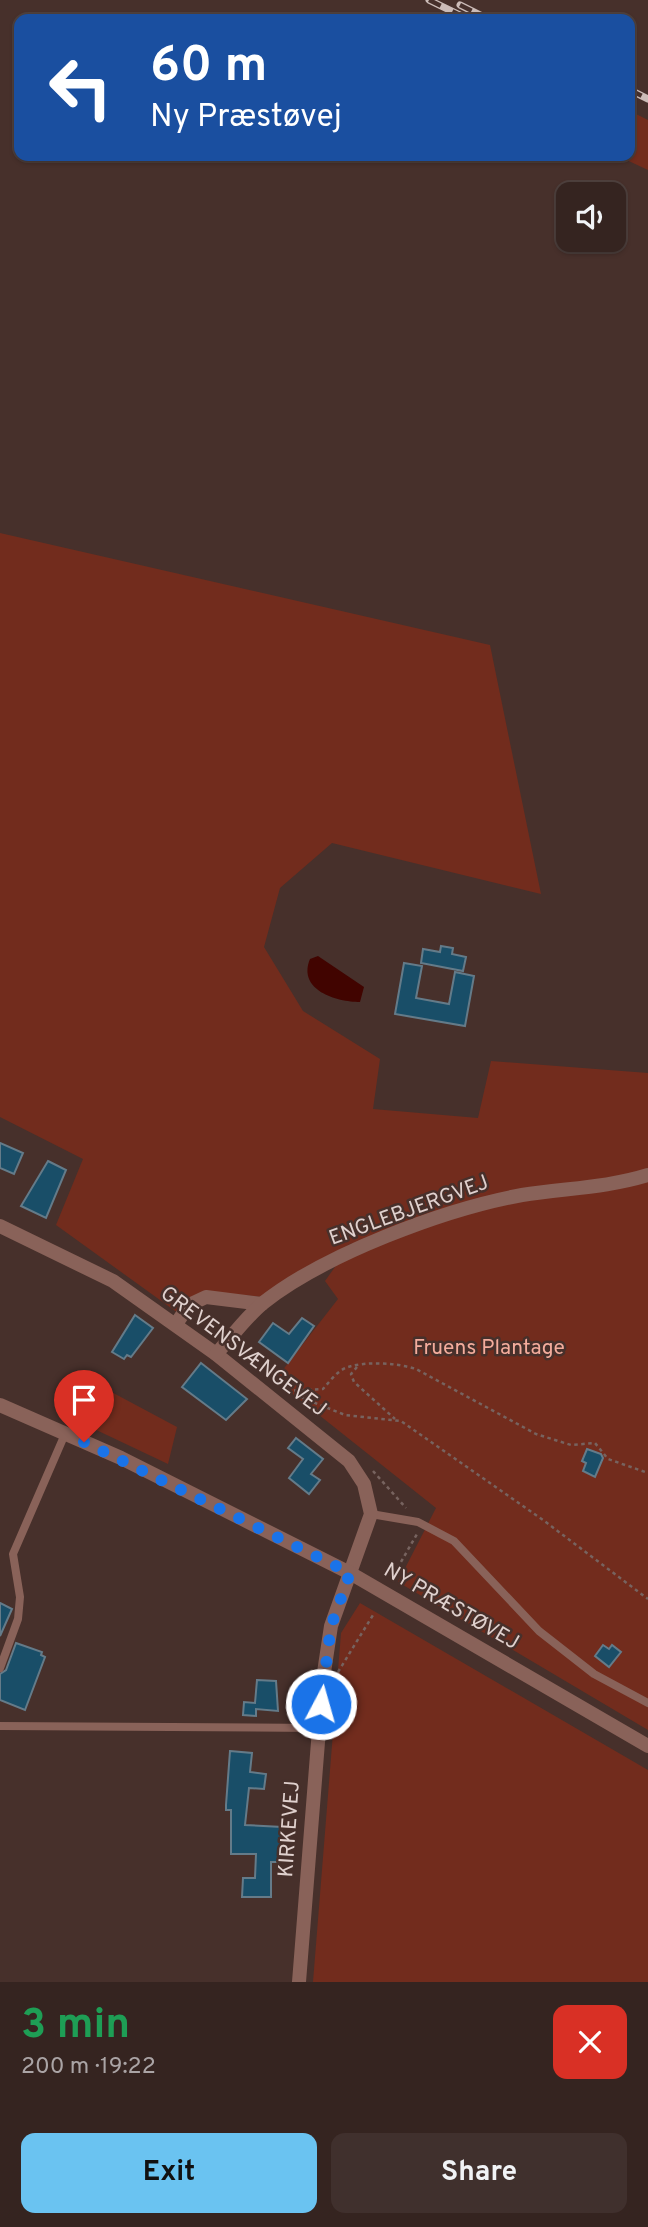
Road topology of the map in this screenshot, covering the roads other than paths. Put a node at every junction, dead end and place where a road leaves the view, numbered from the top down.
1 (648, 1175) edge
2 (0, 1226) edge
3 (262, 1304) junction
4 (176, 1324) junction
5 (216, 1354) junction
6 (0, 1405) edge
7 (65, 1434) junction
8 (371, 1514) junction
9 (350, 1573) junction
10 (0, 1668) edge
11 (648, 1703) edge
12 (0, 1726) edge
13 (319, 1728) junction
14 (648, 1746) edge
15 (299, 1982) edge

1 - 3 street, ENGLEBJERGVEJ
2 - 4 street, GREVENSVÆNGEVEJ
3 - 4 street
3 - 5 street, ENGLEBJERGVEJ
4 - 5 street, GREVENSVÆNGEVEJ
5 - 8 street, GREVENSVÆNGEVEJ
6 - 7 street, NY PRÆSTØVEJ
7 - 9 street, NY PRÆSTØVEJ
7 - 10 lane
8 - 9 street
8 - 11 lane, NY PRÆSTØVEJ
9 - 13 street, KIRKEVEJ
9 - 14 street, NY PRÆSTØVEJ
12 - 13 lane
13 - 15 street, KIRKEVEJ

